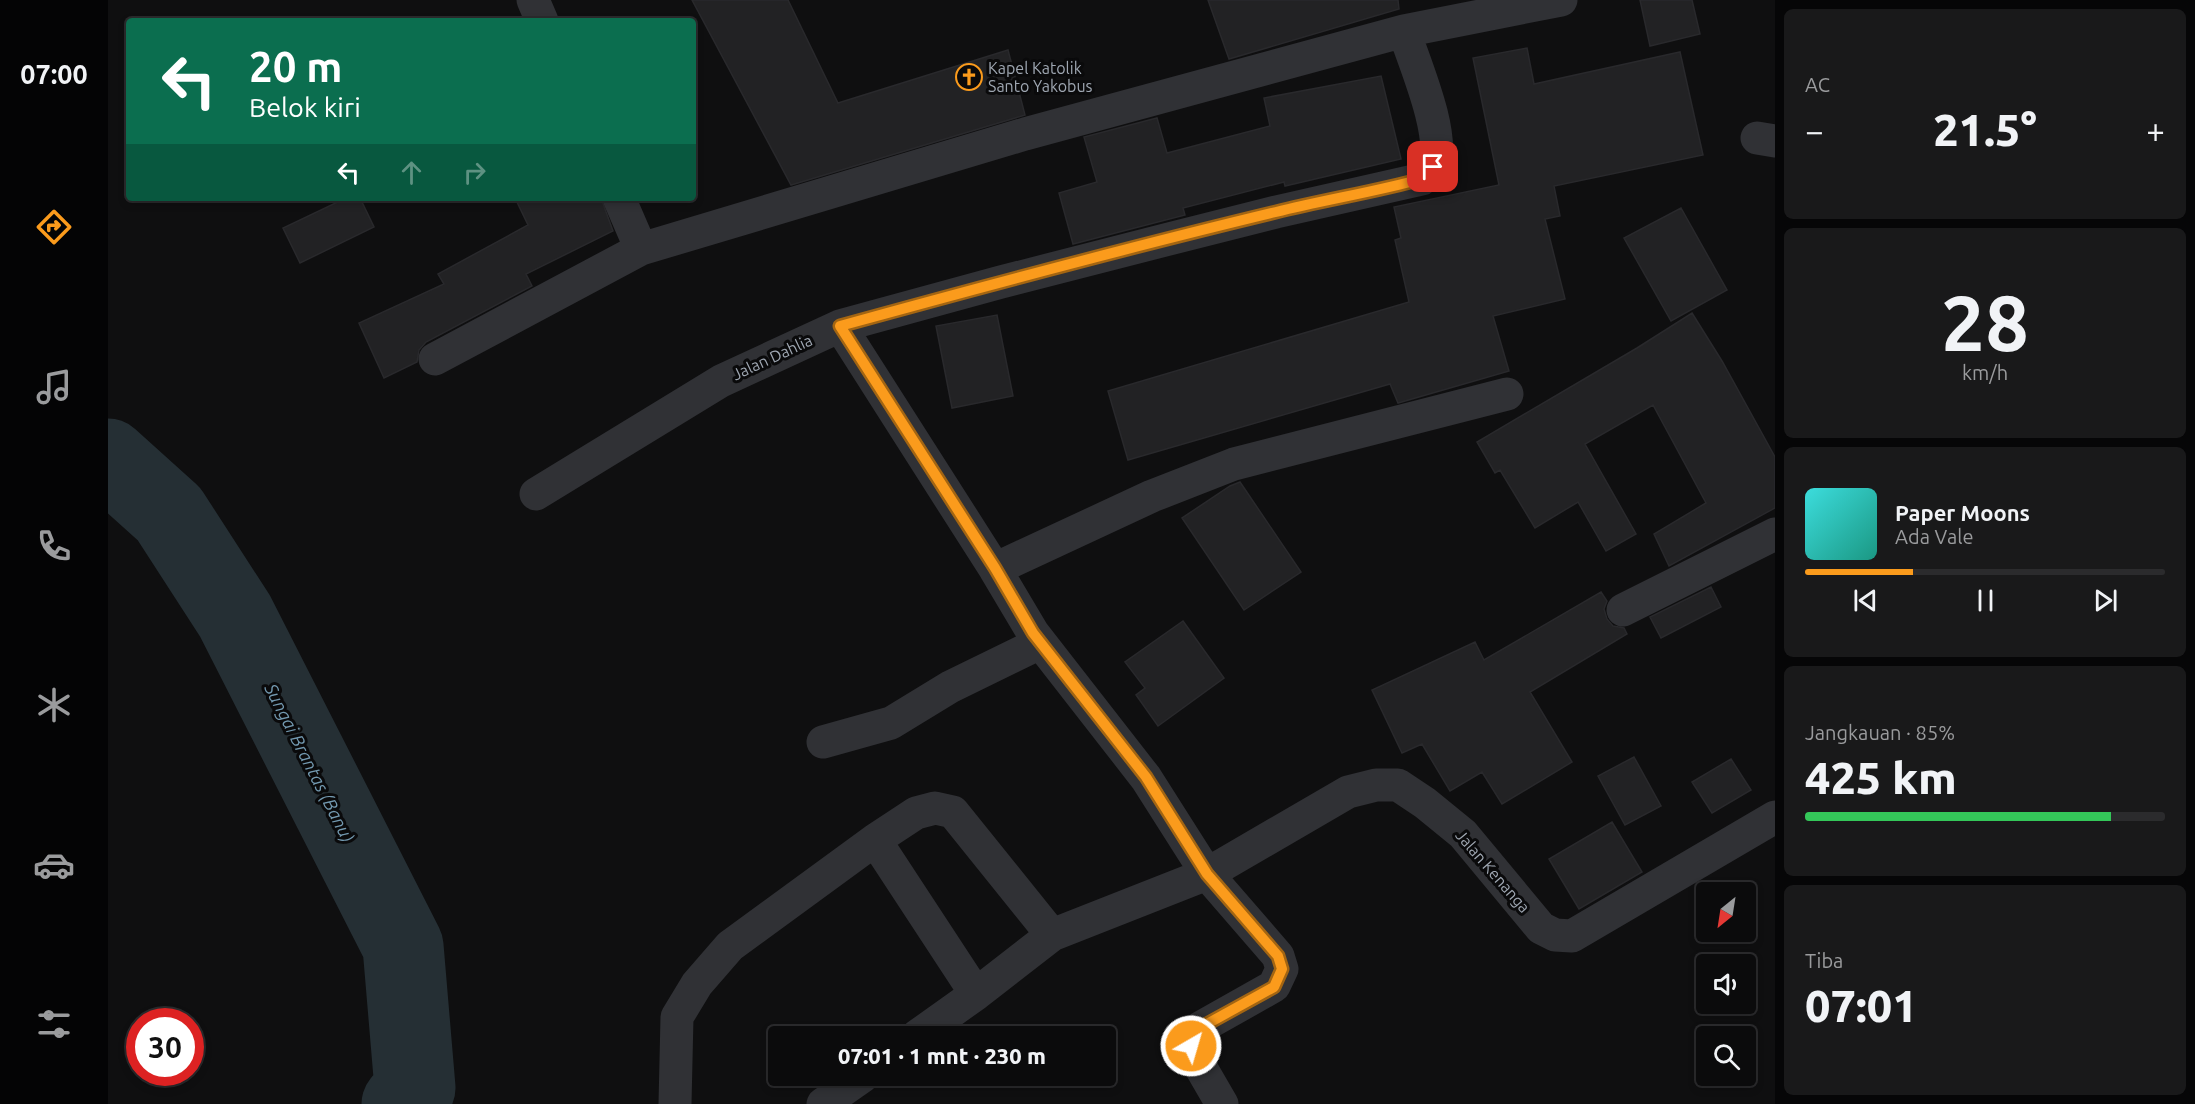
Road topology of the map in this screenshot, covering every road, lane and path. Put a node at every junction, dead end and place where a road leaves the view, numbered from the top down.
1 (533, 0) edge
2 (1561, 0) edge
3 (541, 18) edge
4 (1404, 31) junction
5 (620, 201) edge
6 (641, 249) junction
7 (840, 326) junction
8 (435, 358) dead end
9 (1507, 394) dead end
10 (536, 494) dead end
11 (1775, 534) edge
12 (995, 568) junction
13 (1623, 610) dead end
14 (1040, 643) junction
15 (823, 742) dead end
16 (1775, 817) edge
17 (874, 840) junction
18 (1207, 874) junction
19 (1052, 935) junction
20 (976, 994) junction
21 (931, 1026) edge
22 (848, 1086) edge
23 (675, 1104) edge
24 (823, 1104) edge
25 (1222, 1104) edge

1 - 3 street
2 - 4 street
4 - 6 street
4 - 7 street, Jalan Dahlia
5 - 6 street
6 - 8 street
7 - 10 street, Jalan Dahlia
7 - 12 street
9 - 12 street
11 - 13 street
12 - 14 street
14 - 15 street
14 - 18 street
16 - 18 street, Jalan Kenanga
17 - 19 street
17 - 20 street
17 - 23 street
18 - 19 street, Jalan Kenanga
18 - 25 street
19 - 20 street, Jalan Kenanga
20 - 21 street, Jalan Kenanga
22 - 24 street

